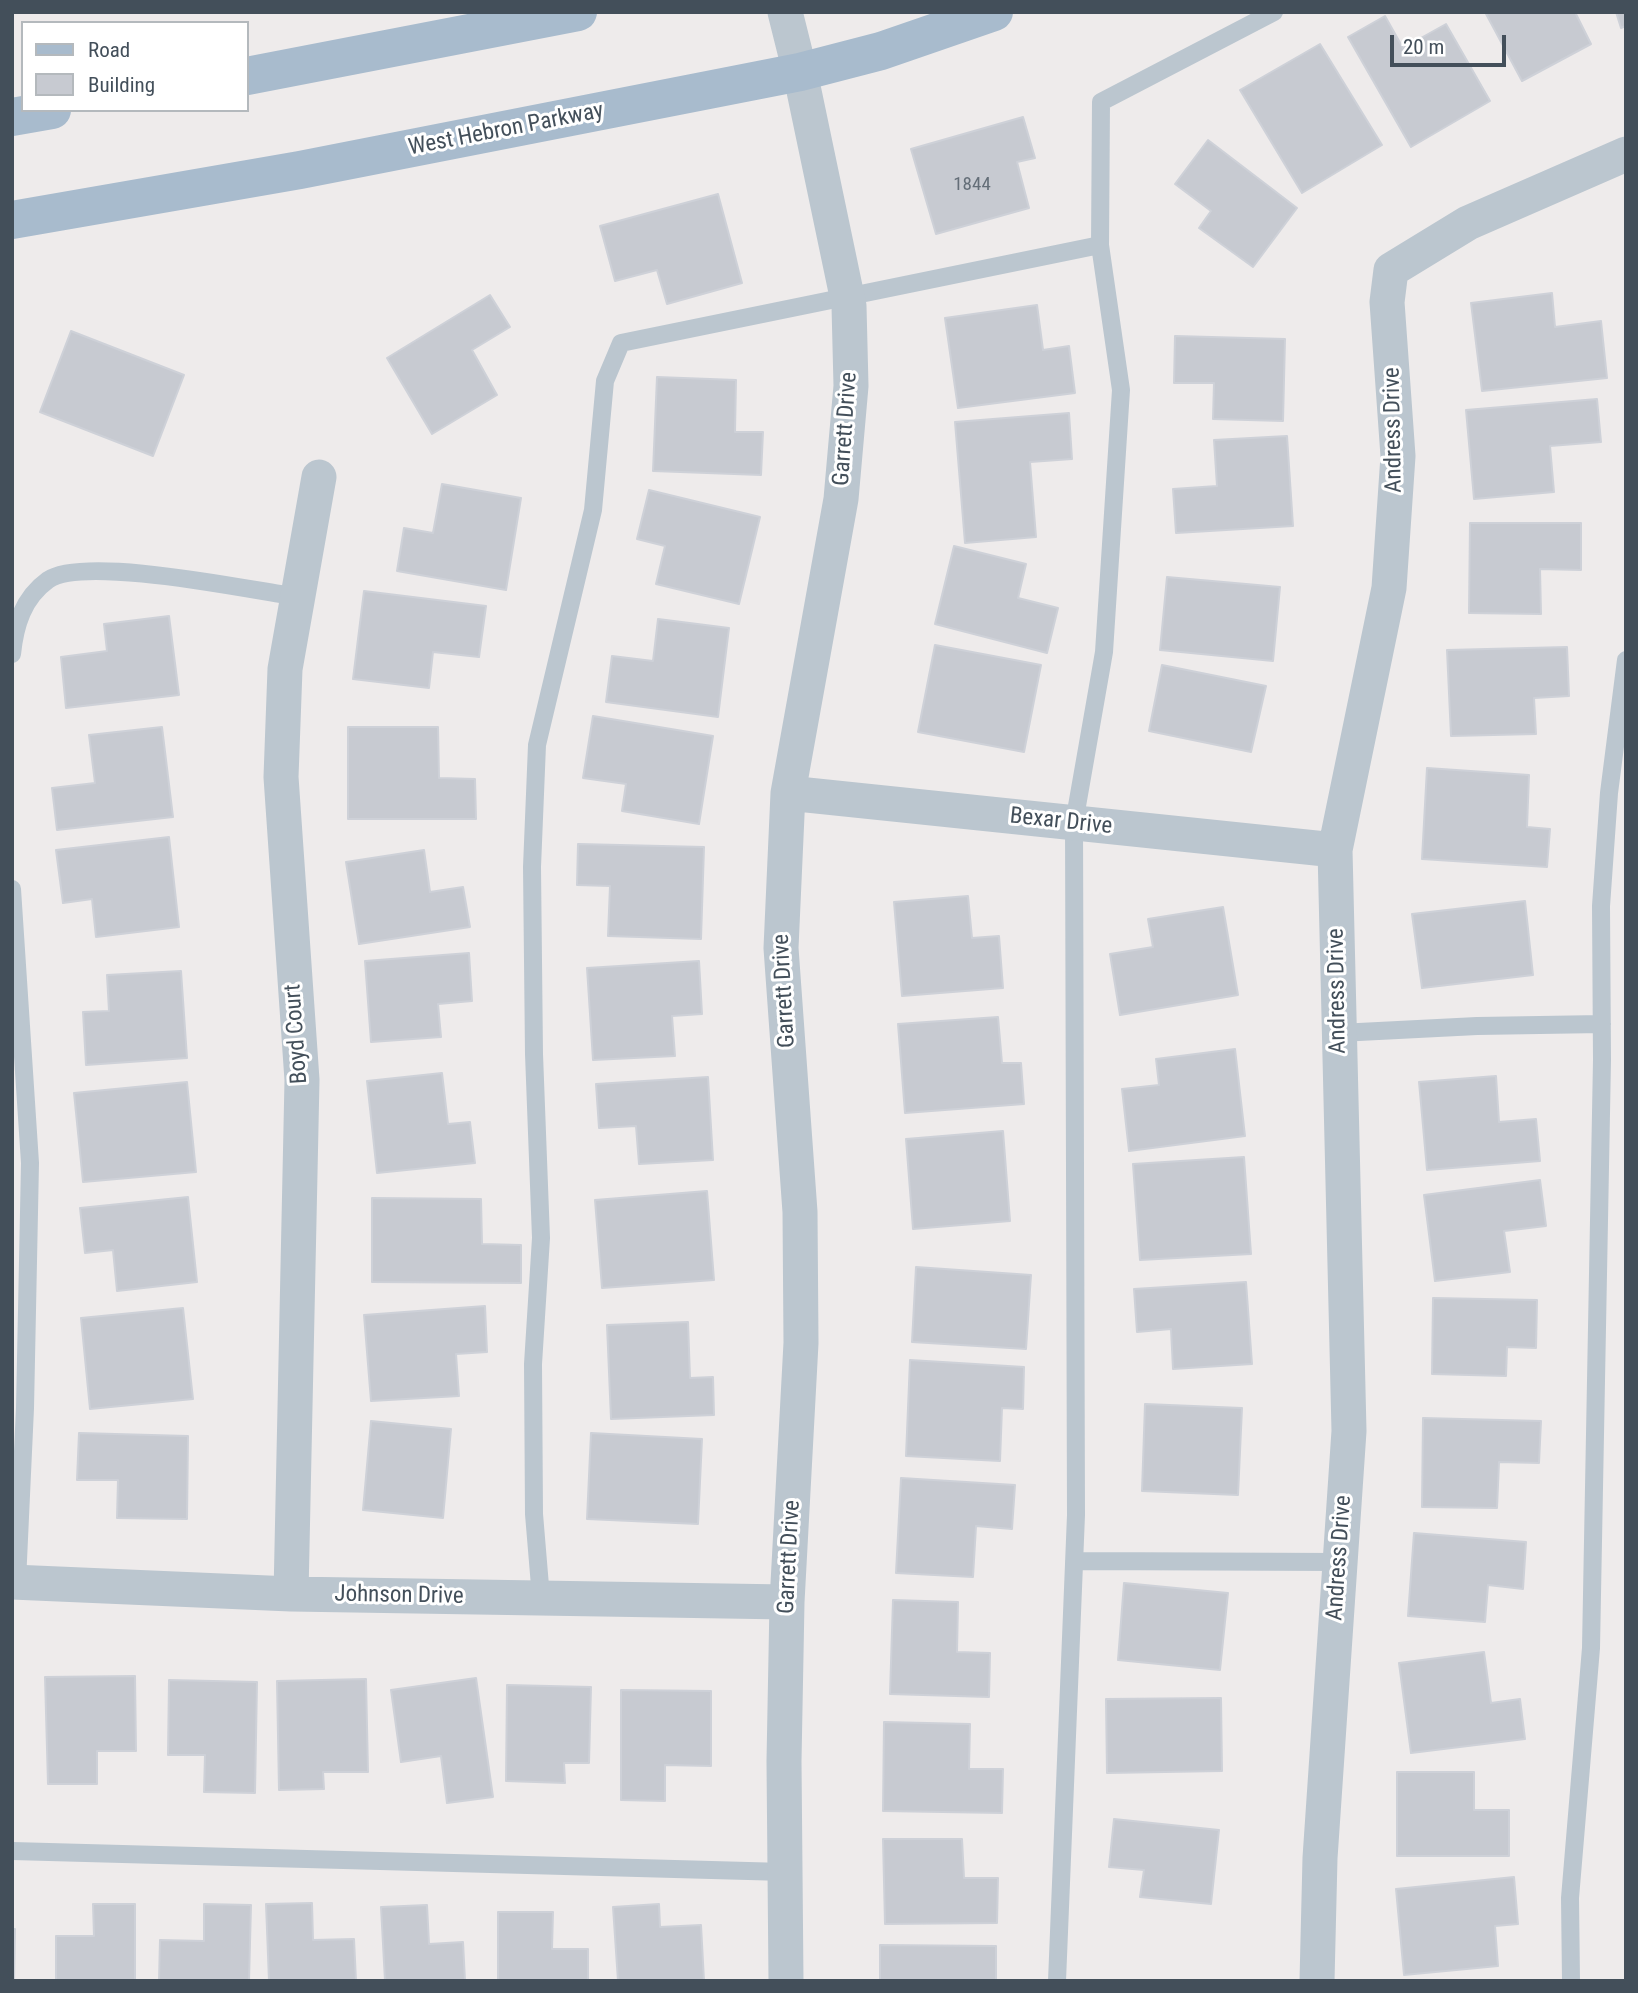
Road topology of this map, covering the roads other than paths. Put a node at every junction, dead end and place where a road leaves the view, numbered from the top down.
1 (578, 12) edge
2 (785, 12) edge
3 (994, 12) edge
4 (1274, 12) edge
5 (800, 72) junction
6 (248, 76) edge
7 (41, 112) edge
8 (12, 117) edge
9 (1626, 154) edge
10 (12, 220) edge
11 (1100, 245) junction
12 (846, 295) junction
13 (319, 477) dead end
14 (298, 597) junction
15 (12, 654) edge
16 (1626, 660) edge
17 (788, 793) junction
18 (1073, 823) junction
19 (1335, 850) junction
20 (12, 889) edge
21 (1602, 1024) junction
22 (1339, 1033) junction
23 (1074, 1560) junction
24 (1340, 1562) junction
25 (15, 1582) edge
26 (291, 1594) junction
27 (541, 1598) junction
28 (787, 1602) junction
29 (12, 1851) edge
30 (785, 1872) junction
31 (786, 1981) edge
32 (1057, 1981) edge
33 (1317, 1981) edge
34 (1571, 1981) edge

1 - 6 main road
2 - 5 street, Garrett Drive
3 - 5 main road, West Hebron Parkway
4 - 11 lane
5 - 10 main road, West Hebron Parkway
5 - 12 street, Garrett Drive
7 - 8 main road
9 - 19 street, Andress Drive
11 - 12 lane
11 - 18 lane
12 - 17 street, Garrett Drive
12 - 27 lane
13 - 14 street, Boyd Court
14 - 15 lane
14 - 26 street, Boyd Court
16 - 21 lane
17 - 18 street, Bexar Drive
17 - 28 street, Garrett Drive
18 - 19 street, Bexar Drive
18 - 23 lane
19 - 22 street, Andress Drive
20 - 25 lane
21 - 22 lane
21 - 34 lane
22 - 24 street, Andress Drive
23 - 24 lane
23 - 32 lane
24 - 33 street, Andress Drive
25 - 26 street, Johnson Drive
26 - 27 street, Johnson Drive
27 - 28 street, Johnson Drive
28 - 30 street, Garrett Drive
29 - 30 lane
30 - 31 street, Garrett Drive

